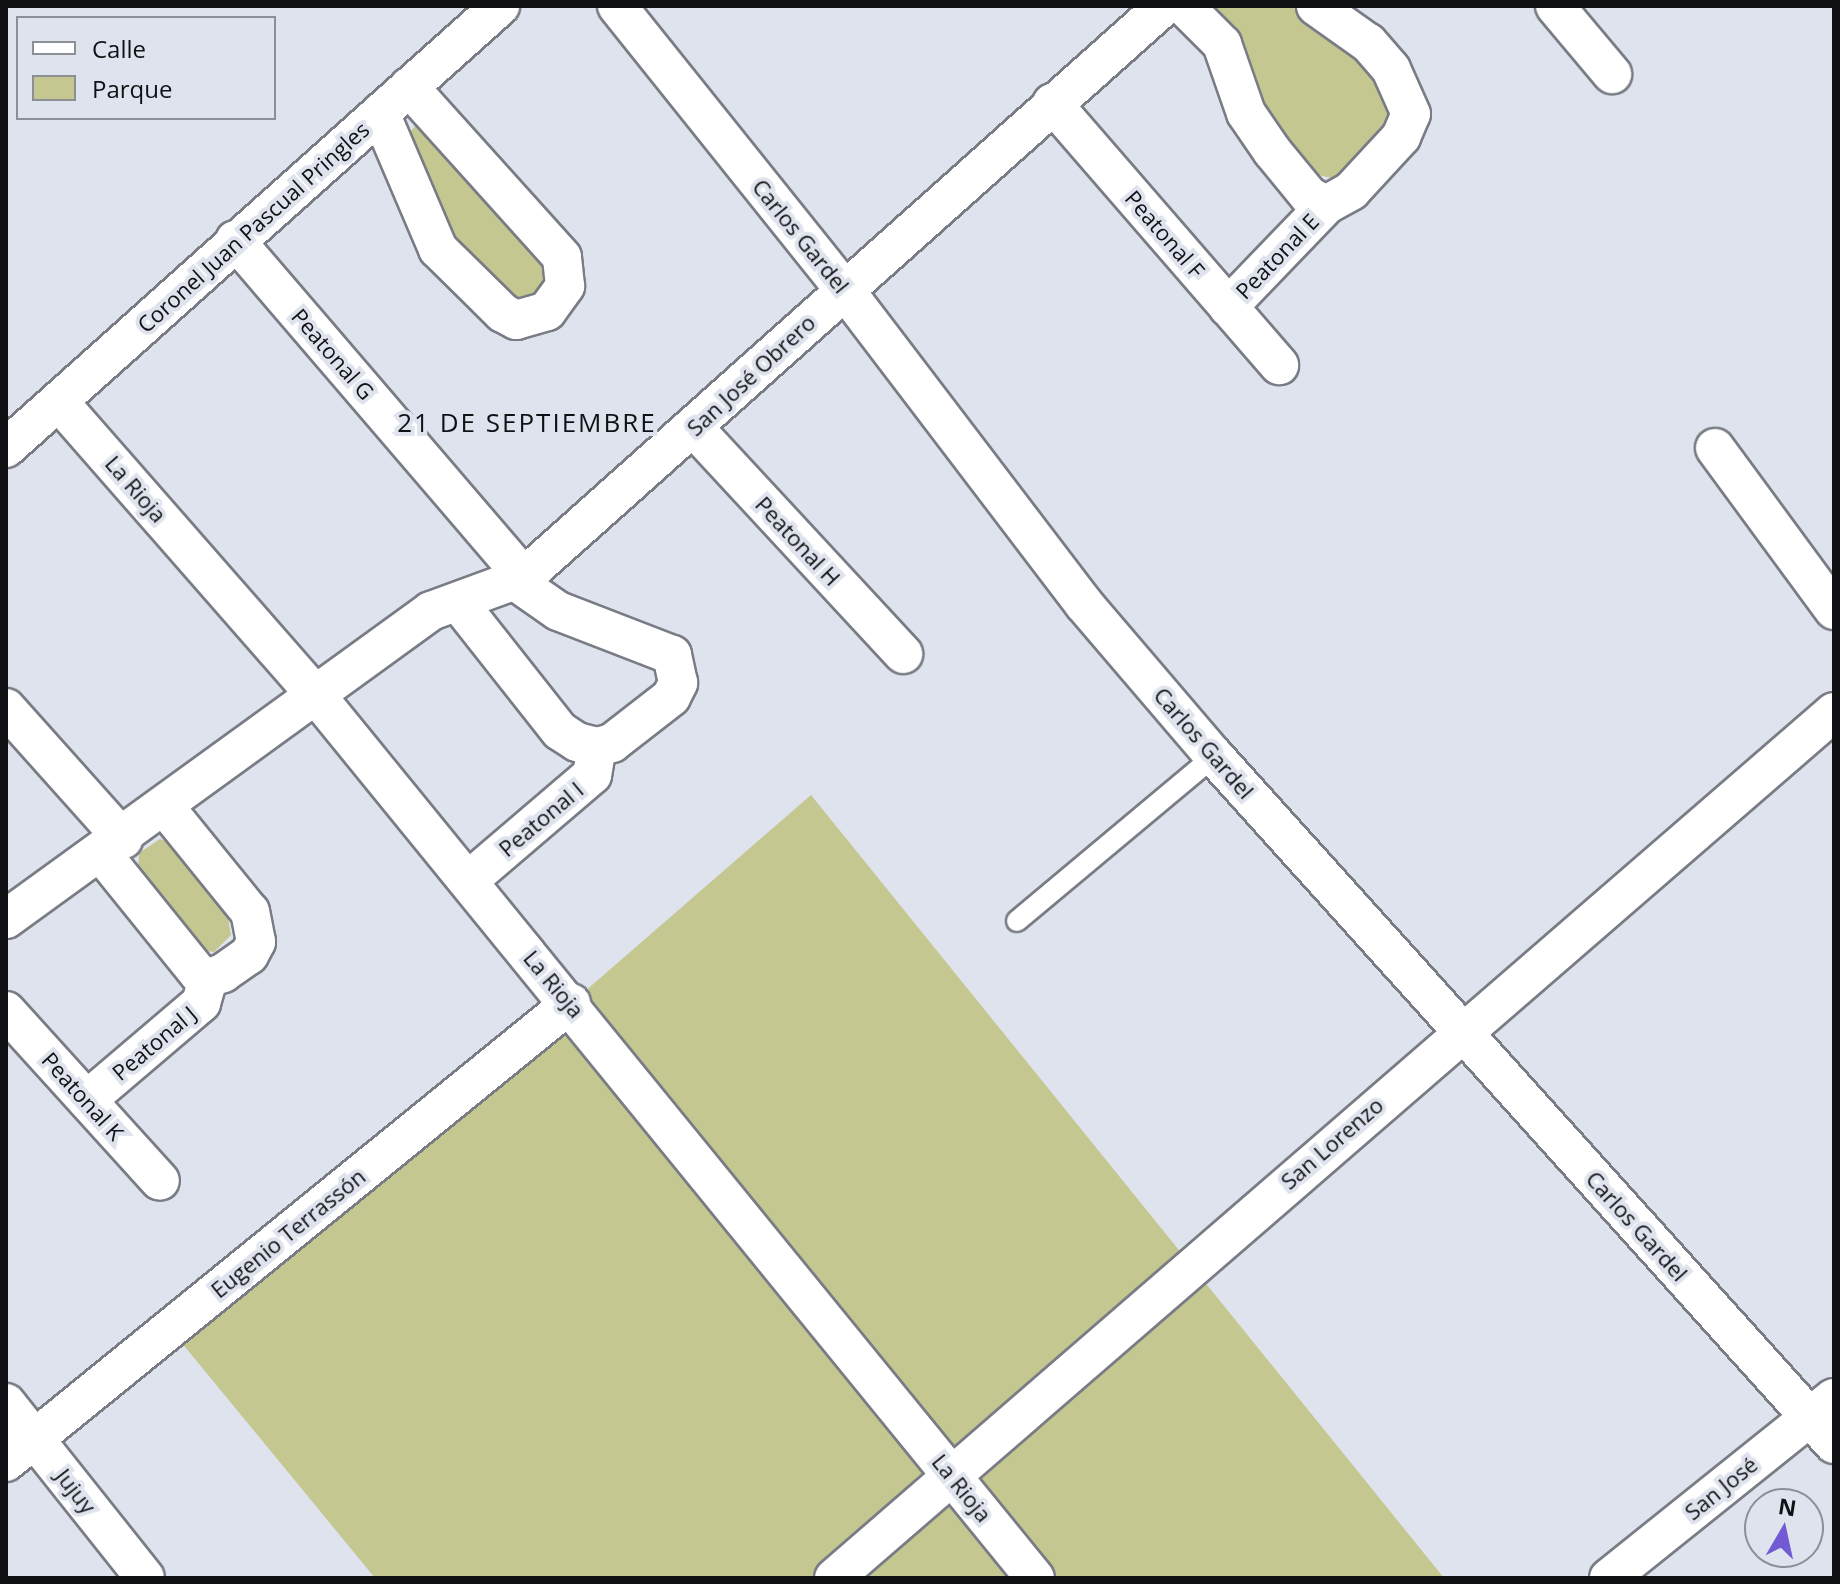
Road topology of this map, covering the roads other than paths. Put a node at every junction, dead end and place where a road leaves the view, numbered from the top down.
1 (500, 6) edge
2 (617, 6) edge
3 (1164, 6) edge
4 (1184, 6) edge
5 (1316, 6) edge
6 (1568, 10) edge
7 (1612, 74) dead end
8 (409, 87) junction
9 (1052, 103) junction
10 (380, 113) junction
11 (1326, 205) junction
12 (235, 240) junction
13 (844, 289) junction
14 (1228, 307) junction
15 (1279, 365) dead end
16 (59, 402) junction
17 (694, 428) junction
18 (6, 448) edge
19 (1715, 448) dead end
20 (520, 579) junction
21 (458, 602) junction
22 (1834, 610) edge
23 (903, 654) dead end
24 (315, 694) junction
25 (6, 708) edge
26 (1834, 712) edge
27 (597, 747) junction
28 (1214, 756) junction
29 (165, 807) junction
30 (112, 847) junction
31 (469, 880) junction
32 (6, 919) edge
33 (1017, 921) dead end
34 (208, 978) junction
35 (571, 1003) junction
36 (6, 1011) edge
37 (1461, 1030) junction
38 (87, 1100) junction
39 (160, 1181) dead end
40 (6, 1403) edge
41 (1826, 1420) edge
42 (20, 1451) edge
43 (951, 1474) junction
44 (145, 1578) edge
45 (834, 1578) edge
46 (1035, 1578) edge
47 (1609, 1578) edge

1 - 8 street, Coronel Juan Pascual Pringles
2 - 13 street, Carlos Gardel
3 - 9 street, San José Obrero
4 - 11 street
5 - 11 street
6 - 7 street
8 - 10 street, Coronel Juan Pascual Pringles
8 - 10 street
9 - 13 street, San José Obrero
9 - 14 street, Peatonal F
10 - 12 street, Coronel Juan Pascual Pringles
11 - 14 street, Peatonal E
12 - 16 street, Coronel Juan Pascual Pringles
12 - 20 street, Peatonal G
13 - 17 street, San José Obrero
13 - 28 street, Carlos Gardel
14 - 15 street, Peatonal F
16 - 18 street, Coronel Juan Pascual Pringles
16 - 24 street, La Rioja
17 - 20 street, San José Obrero
17 - 23 street, Peatonal H
19 - 22 street
20 - 21 street, San José Obrero
20 - 27 street
21 - 24 street, San José Obrero
21 - 27 street
24 - 29 street, San José Obrero
24 - 31 street, La Rioja
25 - 30 street
26 - 37 street, San Lorenzo
27 - 31 street, Peatonal I
28 - 33 lane
28 - 37 street, Carlos Gardel
29 - 30 street, San José Obrero
29 - 34 street
30 - 32 street, San José Obrero
30 - 34 street
31 - 35 street, La Rioja
34 - 38 street, Peatonal J
35 - 42 street, Eugenio Terrassón
35 - 43 street, La Rioja
36 - 38 street, Peatonal K
37 - 41 street, Carlos Gardel
37 - 43 street, San Lorenzo
38 - 39 street, Peatonal K
40 - 42 street, Jujuy
41 - 47 street, San José
42 - 44 street, Jujuy
43 - 45 street, San Lorenzo
43 - 46 street, La Rioja

